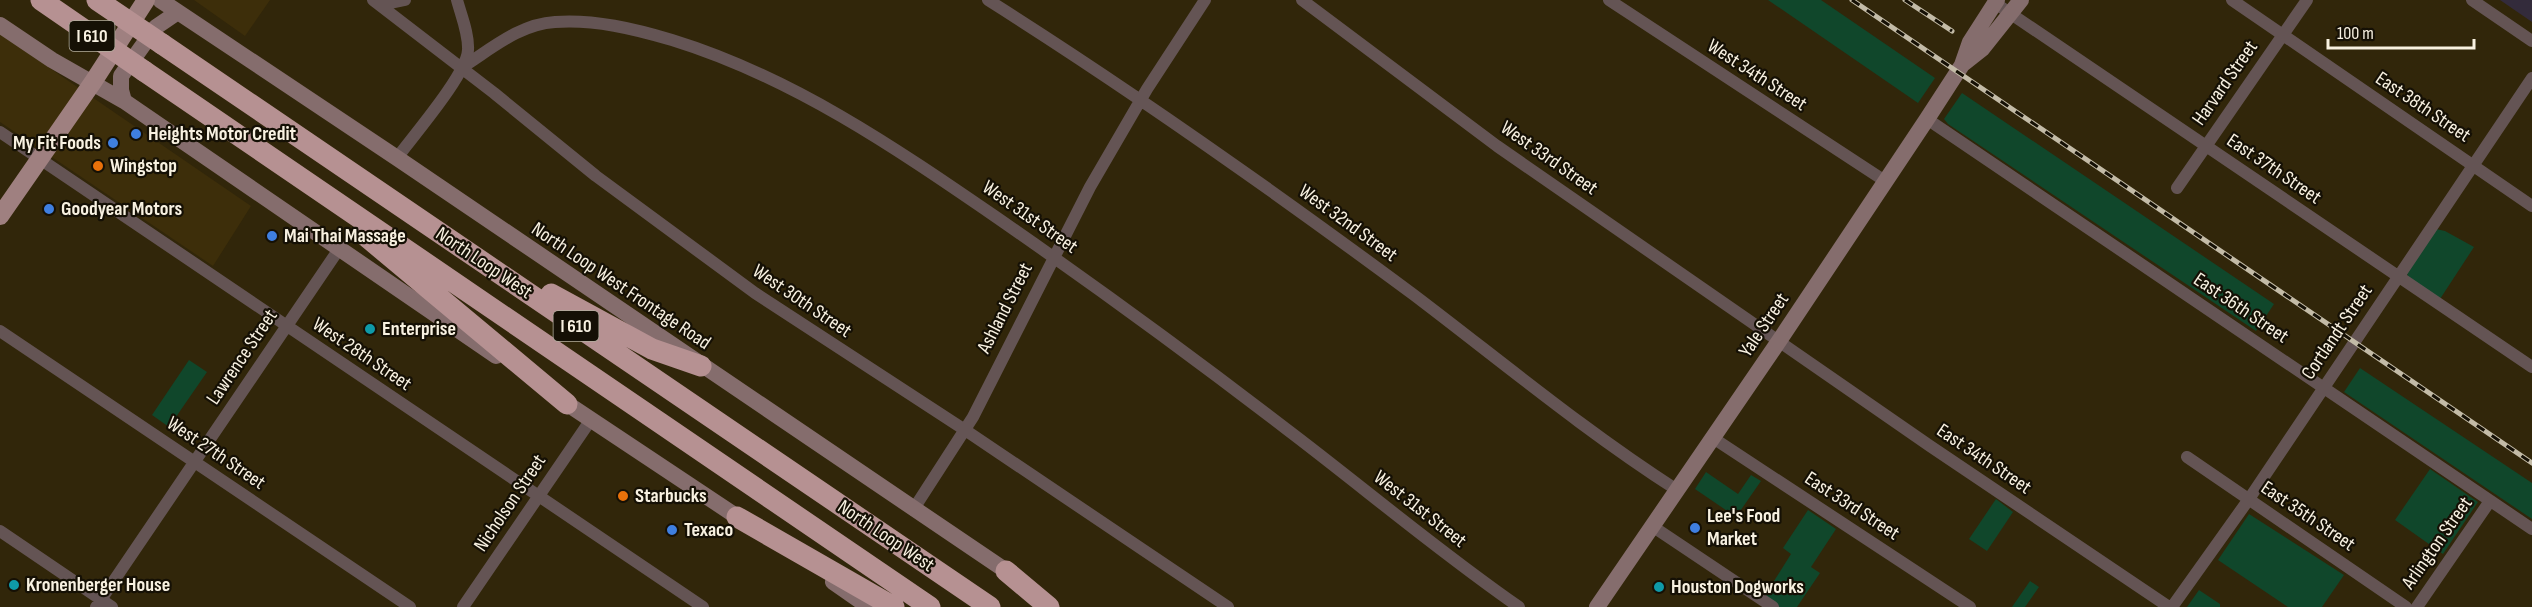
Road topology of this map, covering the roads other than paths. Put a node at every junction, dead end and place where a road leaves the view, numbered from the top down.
1 (40, 0) edge
2 (97, 0) edge
3 (146, 0) edge
4 (160, 0) edge
5 (405, 0) edge
6 (457, 0) edge
7 (988, 0) edge
8 (1205, 0) edge
9 (1302, 0) edge
10 (1609, 0) edge
11 (2021, 0) edge
12 (2232, 0) edge
13 (2307, 0) edge
14 (2472, 0) edge
15 (1996, 2) edge
16 (377, 3) edge
17 (178, 12) junction
18 (2012, 15) junction
19 (0, 25) edge
20 (2283, 35) junction
21 (2532, 41) edge
22 (1962, 65) junction
23 (461, 68) junction
24 (2532, 78) edge
25 (93, 82) junction
26 (1141, 99) junction
27 (124, 101) junction
28 (1927, 119) junction
29 (0, 132) edge
30 (2205, 146) junction
31 (260, 149) junction
32 (39, 158) junction
33 (397, 158) junction
34 (2473, 165) junction
35 (1885, 181) junction
36 (2176, 188) dead end
37 (2532, 206) edge
38 (0, 216) edge
39 (452, 241) junction
40 (339, 249) junction
41 (1053, 256) junction
42 (2399, 276) junction
43 (286, 326) junction
44 (0, 331) edge
45 (1779, 341) junction
46 (701, 366) junction
47 (2532, 367) edge
48 (2323, 387) junction
49 (567, 404) junction
50 (590, 420) junction
51 (965, 430) junction
52 (1713, 438) junction
53 (2187, 457) dead end
54 (194, 462) junction
55 (1677, 490) junction
56 (538, 496) junction
57 (2249, 499) junction
58 (2490, 501) junction
59 (913, 510) junction
60 (737, 517) junction
61 (1652, 526) junction
62 (2532, 529) edge
63 (0, 531) edge
64 (1006, 571) junction
65 (848, 601) edge
66 (99, 603) edge
67 (112, 607) edge
68 (410, 607) edge
69 (463, 607) edge
70 (703, 607) edge
71 (869, 607) edge
72 (894, 607) edge
73 (930, 607) edge
74 (990, 607) edge
75 (1049, 607) edge
76 (1058, 607) edge
77 (1228, 607) edge
78 (1519, 607) edge
79 (1597, 607) edge
80 (1773, 607) edge
81 (1970, 607) edge
82 (2170, 607) edge
83 (2406, 607) edge
84 (2417, 607) edge

1 - 31 highway, North Loop West / I 610, bridge
2 - 39 highway, North Loop West / I 610, bridge
3 - 25 main road
4 - 17 main road, North Loop West Frontage Road
5 - 16 street
6 - 23 street
7 - 26 street, West 32nd Street
8 - 26 street, Ashland Street
9 - 45 street, West 33rd Street
10 - 35 street, West 34th Street
11 - 18 main road, Yale Street
12 - 20 street, East 38th Street
13 - 20 street, Harvard Street
14 - 21 street
15 - 18 street, East 37th Street
15 - 22 main road, Yale Street
16 - 23 street, West 30th Street
17 - 27 main road
17 - 33 main road, North Loop West Frontage Road
18 - 22 main road, Yale Street
18 - 30 street, East 37th Street
19 - 25 main road
20 - 30 street, Harvard Street
20 - 34 street, East 38th Street
22 - 28 main road, Yale Street
23 - 33 street
23 - 41 street, West 31st Street
23 - 51 street, West 30th Street
24 - 34 street, Cortlandt Street
25 - 27 main road
25 - 32 main road
26 - 41 street, Ashland Street
26 - 55 street, West 32nd Street
27 - 40 main road
28 - 35 main road, Yale Street
28 - 48 street, East 36th Street
29 - 32 street, West 28th Street
30 - 36 street, Harvard Street
30 - 42 street, East 37th Street
31 - 49 highway
31 - 73 highway, North Loop West / I 610
32 - 38 main road
32 - 43 street, West 28th Street
33 - 46 main road, North Loop West Frontage Road
34 - 37 street, East 38th Street
34 - 42 street, Cortlandt Street
35 - 45 main road, Yale Street
39 - 46 highway
39 - 74 highway, North Loop West / I 610
40 - 43 street, Lawrence Street
40 - 49 main road
41 - 51 street, Ashland Street
41 - 78 street, West 31st Street
42 - 47 street, East 37th Street
42 - 48 street, Cortlandt Street
43 - 54 street, Lawrence Street
43 - 56 street, West 28th Street
44 - 54 street, West 27th Street
45 - 52 main road, Yale Street
45 - 82 street, East 34th Street
46 - 59 main road, North Loop West Frontage Road
48 - 57 street, Cortlandt Street
48 - 58 street, East 36th Street
49 - 50 main road
50 - 56 street, Nicholson Street
50 - 60 main road
51 - 59 street, Ashland Street
51 - 77 street, West 30th Street
52 - 55 main road, Yale Street
52 - 81 street, East 33rd Street
53 - 57 street, East 35th Street
54 - 66 street, Lawrence Street
54 - 68 street, West 27th Street
55 - 61 main road, Yale Street
56 - 69 street, Nicholson Street
56 - 70 street, West 28th Street
57 - 82 street, Cortlandt Street
57 - 83 street, East 35th Street
58 - 62 street, East 36th Street
58 - 84 street, Arlington Street
59 - 64 main road, North Loop West Frontage Road
60 - 65 main road
60 - 72 highway
61 - 79 main road, Yale Street
61 - 80 street
63 - 66 street
64 - 75 highway
64 - 76 main road, North Loop West Frontage Road
65 - 71 main road
66 - 67 street

